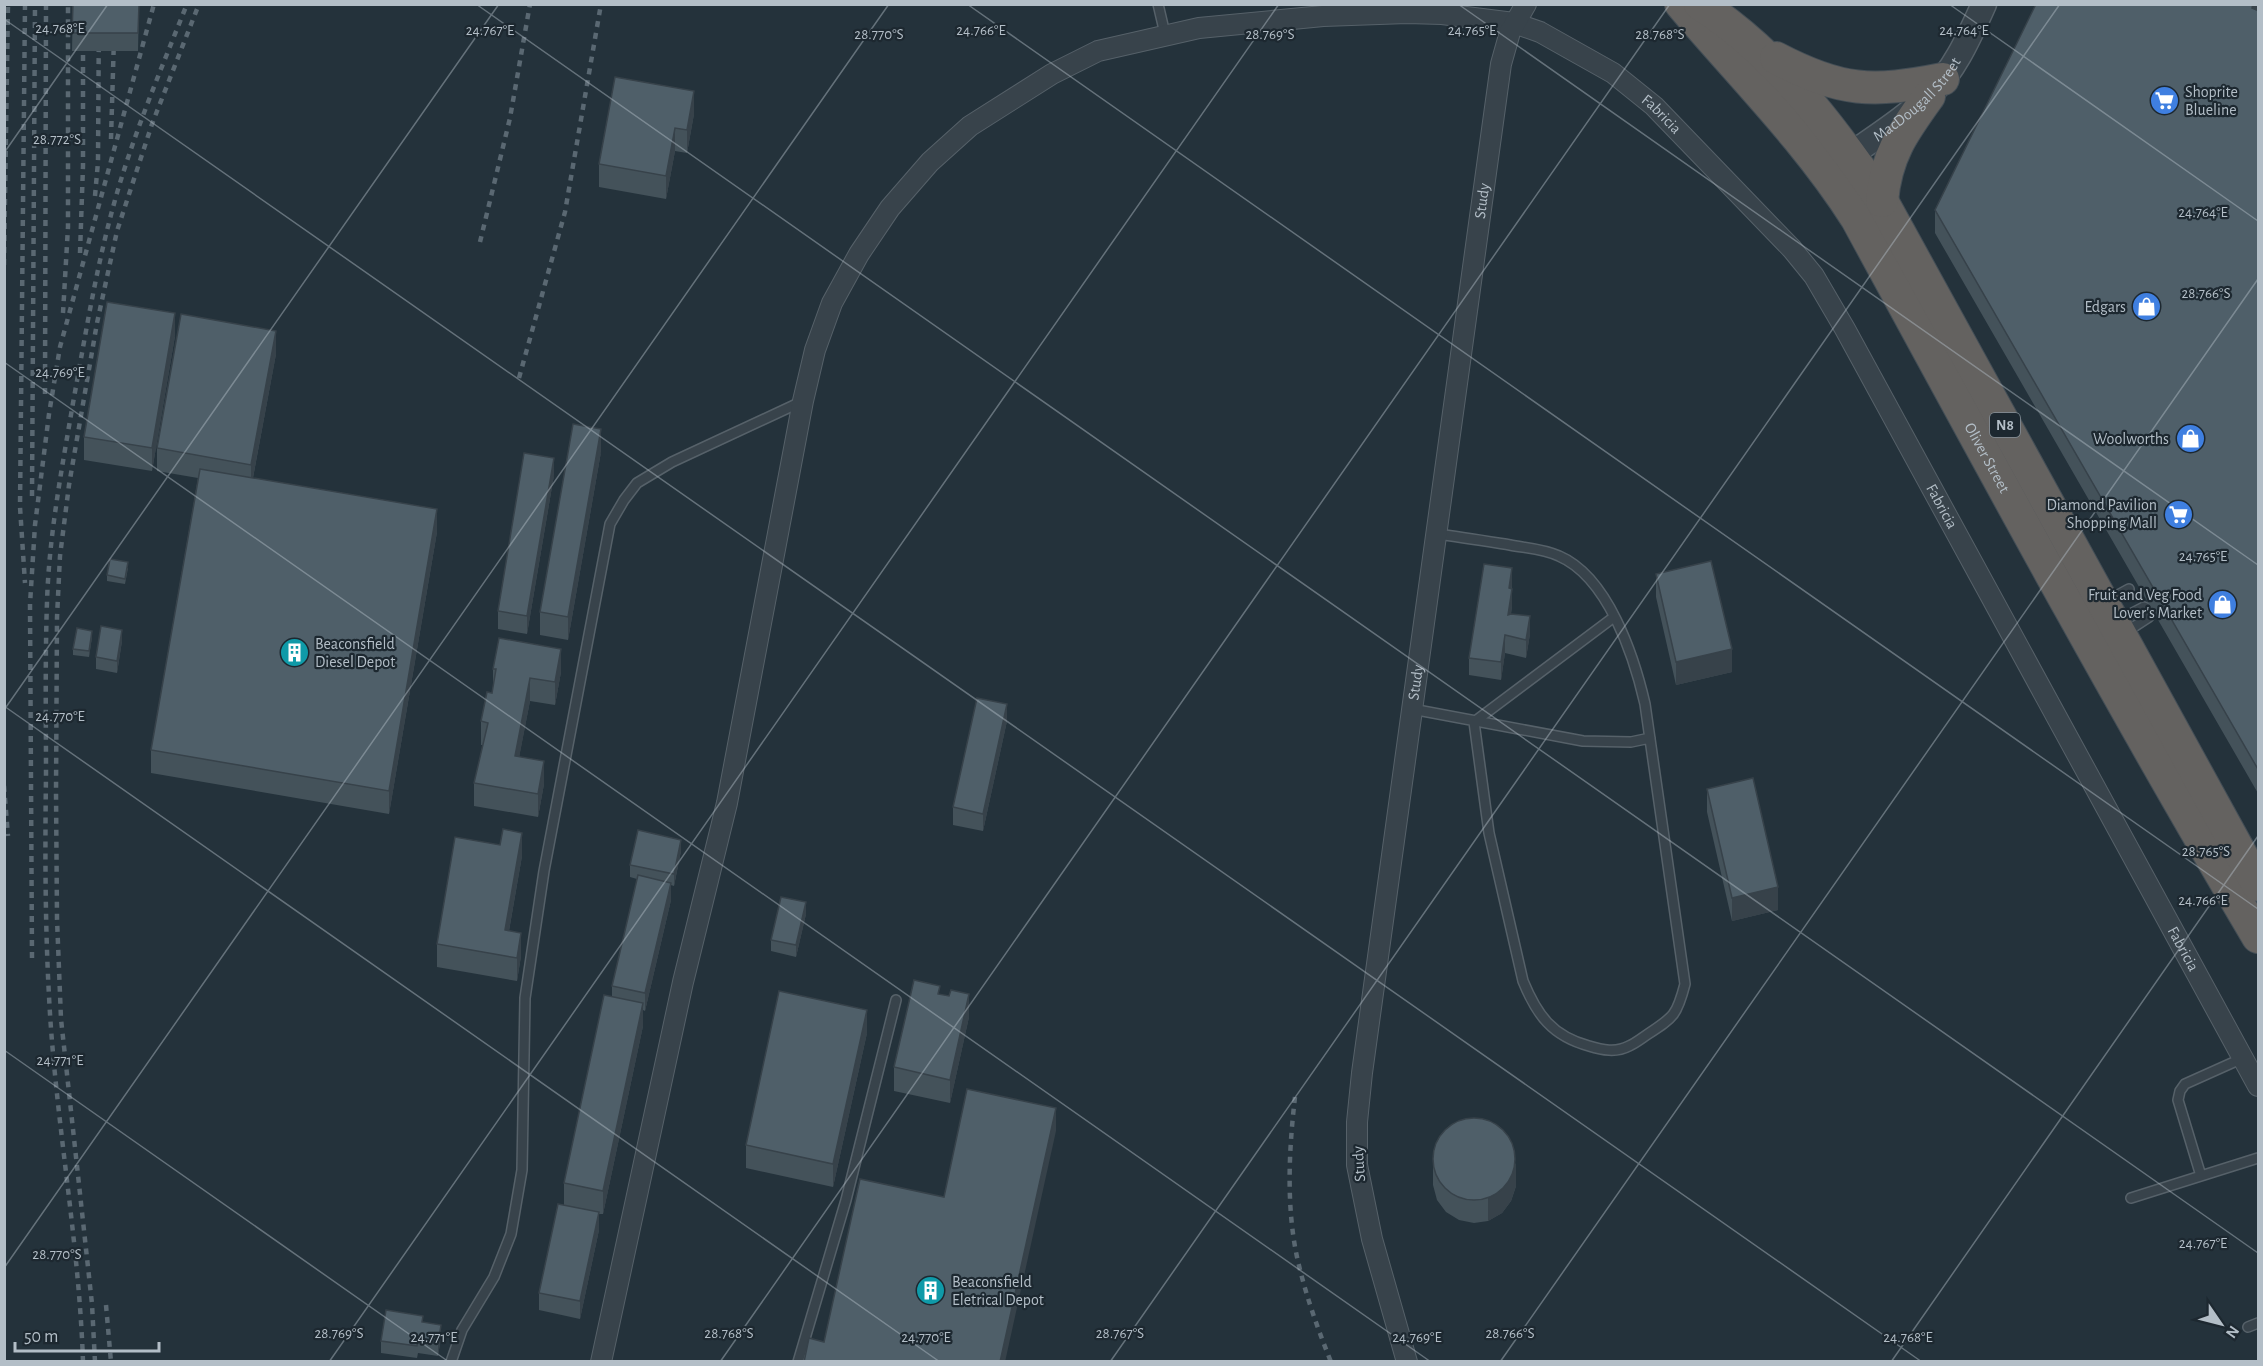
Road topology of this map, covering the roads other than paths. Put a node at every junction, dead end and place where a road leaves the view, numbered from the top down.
1 (1158, 4) edge
2 (1526, 4) edge
3 (1681, 4) edge
4 (1700, 4) edge
5 (1984, 4) edge
6 (1514, 23) junction
7 (1165, 34) junction
8 (1756, 47) junction
9 (1936, 88) junction
10 (1851, 154) junction
11 (1826, 173) junction
12 (1882, 201) junction
13 (803, 401) junction
14 (1436, 534) junction
15 (1614, 617) junction
16 (2101, 625) junction
17 (1412, 709) junction
18 (1474, 722) junction
19 (1650, 738) junction
20 (2259, 885) edge
21 (2259, 937) edge
22 (896, 1000) dead end
23 (2243, 1058) junction
24 (2259, 1086) edge
25 (2259, 1158) edge
26 (2201, 1176) junction
27 (2131, 1198) dead end
28 (2259, 1323) edge
29 (2248, 1327) dead end
30 (451, 1362) edge
31 (601, 1362) edge
32 (798, 1362) edge
33 (1407, 1362) edge

1 - 7 lane
2 - 6 street, Study
3 - 11 highway, Oliver Street / N8
4 - 8 highway, Oliver Street / N8
5 - 9 street, MacDougall Street
6 - 7 street, Fabricia
6 - 14 street, Study
6 - 23 street, Fabricia
7 - 13 street, Fabricia
8 - 9 highway
8 - 10 highway, Oliver Street / N8
9 - 10 street, MacDougall Street
9 - 12 highway
10 - 11 street, MacDougall Street
10 - 12 highway, Oliver Street / N8
11 - 16 highway, Oliver Street / N8
12 - 16 highway, Oliver Street / N8
13 - 30 lane
13 - 31 street, Fabricia
14 - 15 lane
14 - 17 street, Study
15 - 18 lane
15 - 19 lane
16 - 20 highway, Oliver Street / N8
16 - 21 highway, Oliver Street / N8
17 - 18 lane
17 - 33 street, Study
18 - 19 lane
18 - 19 lane
22 - 32 lane
23 - 24 street, Fabricia
23 - 26 lane
25 - 26 lane
26 - 27 lane
28 - 29 lane

